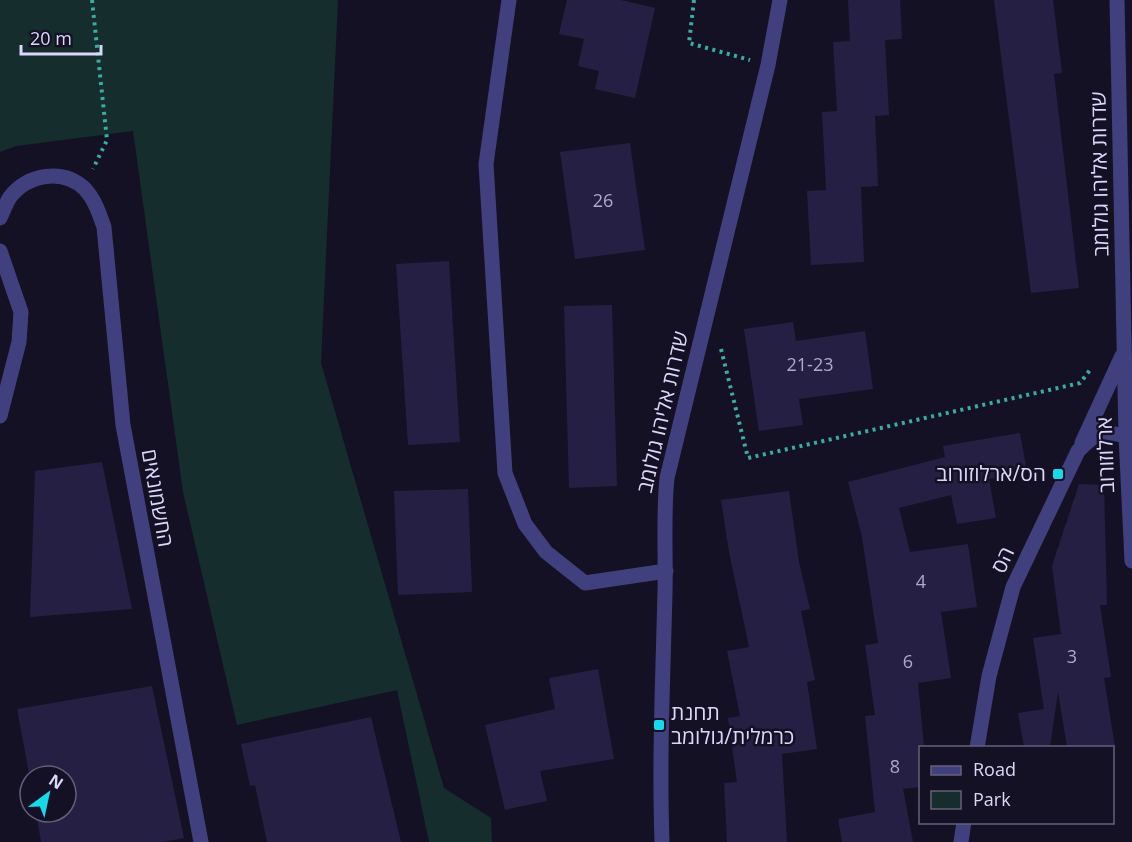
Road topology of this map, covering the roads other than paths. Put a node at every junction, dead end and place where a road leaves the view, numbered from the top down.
1 (508, 0) edge
2 (780, 0) edge
3 (1117, 0) edge
4 (0, 218) edge
5 (0, 251) edge
6 (1125, 348) junction
7 (0, 416) edge
8 (1126, 436) junction
9 (1078, 451) junction
10 (1132, 561) edge
11 (666, 571) junction
12 (976, 746) edge
13 (964, 824) edge
14 (201, 842) edge
15 (662, 842) edge
16 (961, 842) edge

1 - 11 street
2 - 11 street, שדרות אליהו גולומב
3 - 6 street, שדרות אליהו גולומב
4 - 14 street, החשמונאים
5 - 7 street
6 - 8 street, ארלוזורוב
6 - 9 street
8 - 9 street, הס
8 - 10 street, ארלוזורוב
9 - 12 street, הס
11 - 15 street, שדרות אליהו גולומב
13 - 16 street

